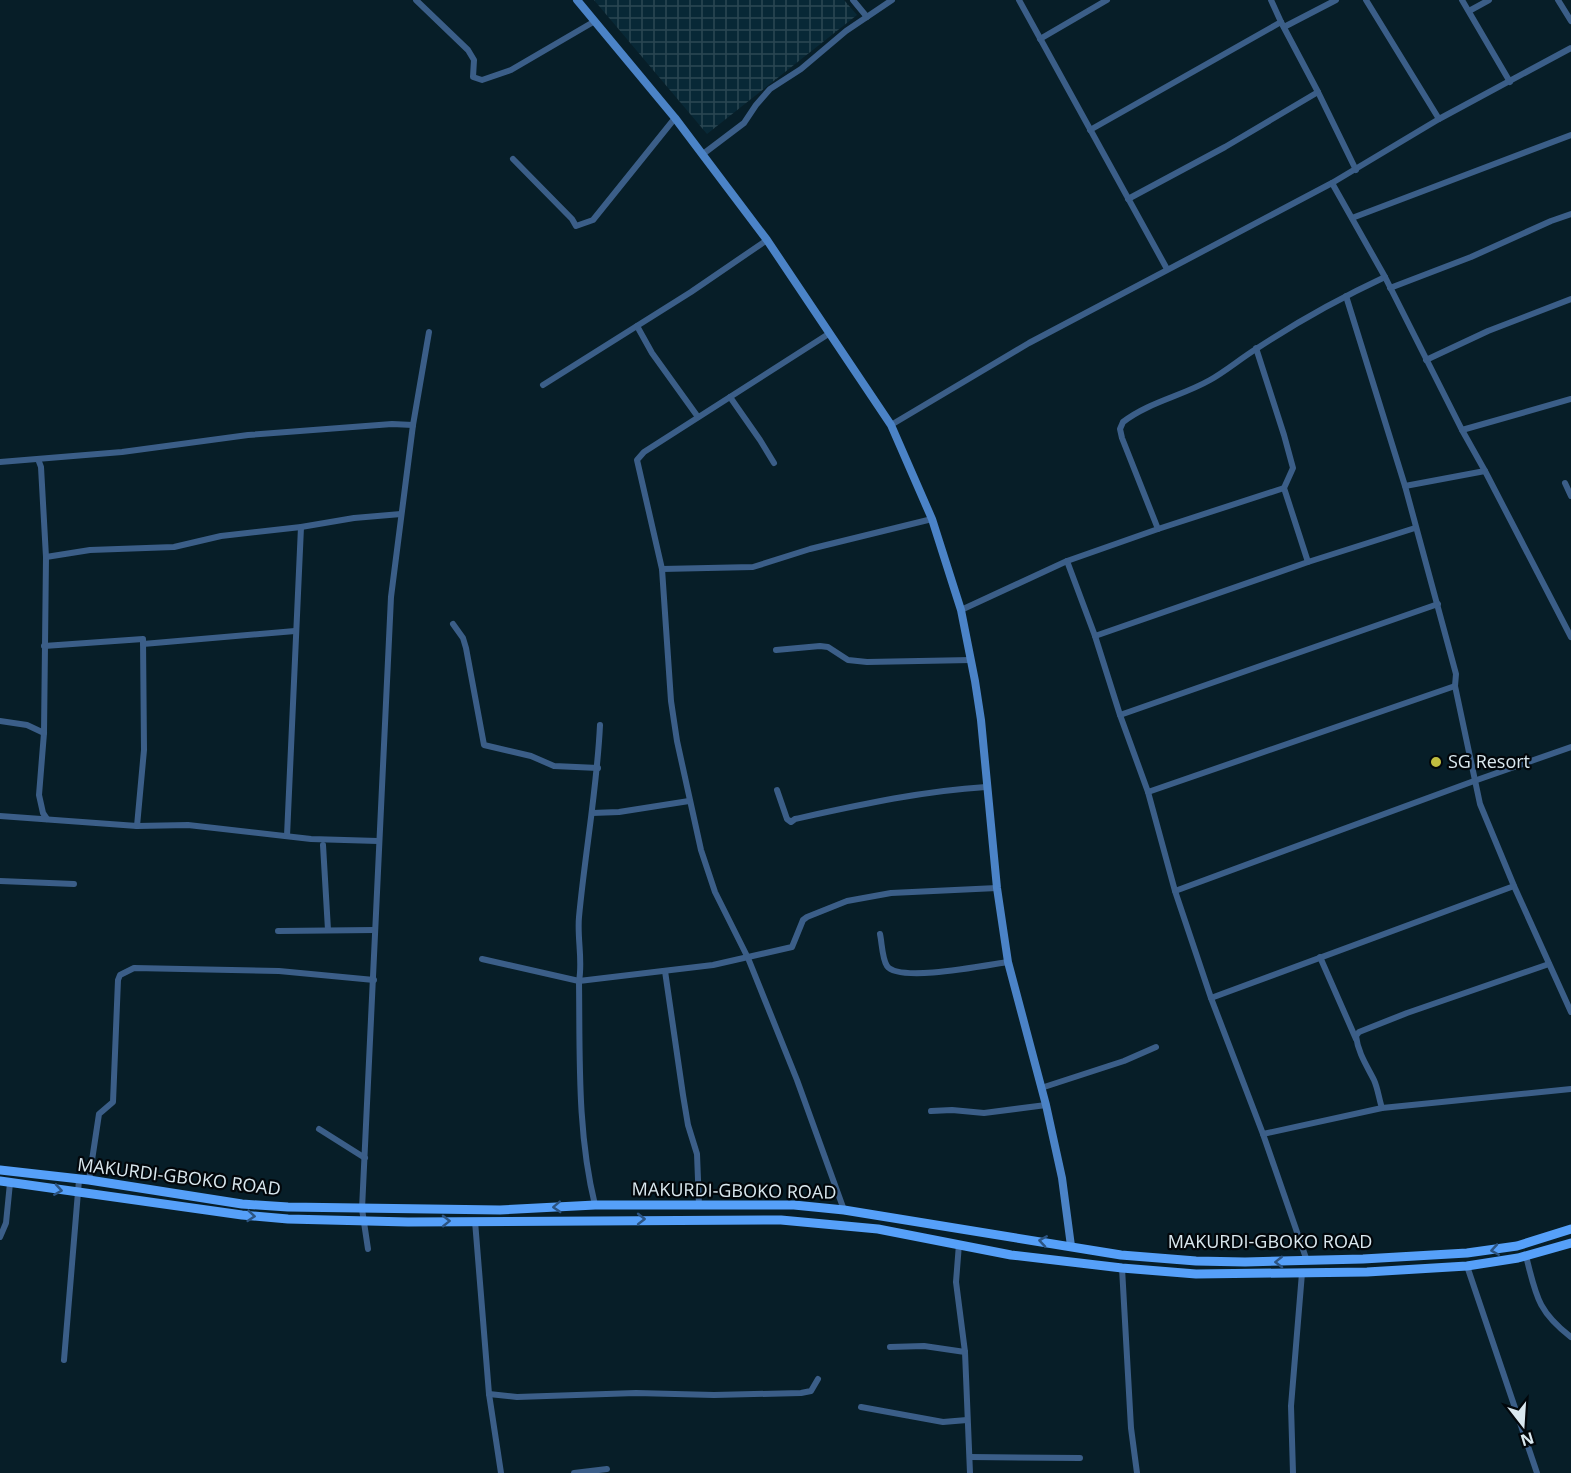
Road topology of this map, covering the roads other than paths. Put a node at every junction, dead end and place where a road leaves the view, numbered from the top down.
1 (416, 0) edge
2 (577, 0) edge
3 (853, 0) edge
4 (892, 0) edge
5 (1019, 0) edge
6 (1107, 0) edge
7 (1271, 0) edge
8 (1336, 0) edge
9 (1366, 0) edge
10 (1462, 0) edge
11 (1489, 0) edge
12 (1558, 0) edge
13 (1470, 11) junction
14 (867, 17) junction
15 (595, 21) junction
16 (1571, 21) edge
17 (1282, 24) junction
18 (1040, 39) junction
19 (1571, 48) edge
20 (1510, 82) junction
21 (1318, 92) junction
22 (675, 118) junction
23 (1439, 119) junction
24 (1090, 130) junction
25 (1571, 135) edge
26 (703, 154) junction
27 (513, 159) dead end
28 (1356, 170) junction
29 (1332, 183) junction
30 (1128, 199) junction
31 (1571, 214) edge
32 (1352, 218) junction
33 (767, 240) junction
34 (1167, 269) junction
35 (1385, 278) junction
36 (1390, 288) junction
37 (1346, 296) junction
38 (1571, 299) edge
39 (637, 326) junction
40 (429, 332) dead end
41 (830, 333) junction
42 (1256, 348) junction
43 (1426, 360) junction
44 (543, 385) dead end
45 (730, 397) junction
46 (1571, 399) edge
47 (698, 417) junction
48 (891, 425) junction
49 (413, 426) junction
50 (1462, 430) junction
51 (38, 459) junction
52 (0, 462) edge
53 (774, 463) dead end
54 (1485, 471) junction
55 (1565, 483) dead end
56 (1405, 486) junction
57 (1284, 488) junction
58 (1571, 496) edge
59 (401, 514) junction
60 (932, 519) junction
61 (301, 527) junction
62 (1416, 528) junction
63 (1158, 529) junction
64 (46, 557) junction
65 (1067, 561) junction
66 (1308, 562) junction
67 (662, 569) junction
68 (1438, 604) junction
69 (961, 610) junction
70 (453, 624) dead end
71 (295, 631) junction
72 (1095, 636) junction
73 (1571, 637) edge
74 (143, 644) junction
75 (44, 646) junction
76 (776, 650) dead end
77 (971, 660) junction
78 (1455, 686) junction
79 (1120, 716) junction
80 (0, 722) edge
81 (600, 725) dead end
82 (44, 733) junction
83 (1571, 747) edge
84 (598, 768) junction
85 (1474, 781) junction
86 (986, 787) junction
87 (777, 790) dead end
88 (1148, 792) junction
89 (689, 801) junction
90 (592, 813) junction
91 (0, 816) edge
92 (47, 819) junction
93 (136, 826) junction
94 (287, 836) junction
95 (378, 841) junction
96 (323, 845) dead end
97 (0, 881) edge
98 (74, 884) dead end
99 (1514, 886) junction
100 (997, 888) junction
101 (1175, 891) junction
102 (328, 930) junction
103 (375, 930) junction
104 (278, 931) dead end
105 (880, 934) dead end
106 (1320, 957) junction
107 (748, 958) junction
108 (482, 959) dead end
109 (1008, 962) junction
110 (1549, 964) junction
111 (665, 971) junction
112 (374, 980) junction
113 (579, 981) junction
114 (1211, 998) junction
115 (1571, 1012) edge
116 (1356, 1040) junction
117 (1156, 1047) dead end
118 (1041, 1088) junction
119 (1571, 1089) edge
120 (1046, 1105) junction
121 (1382, 1108) junction
122 (931, 1111) dead end
123 (319, 1129) dead end
124 (1263, 1134) junction
125 (365, 1158) junction
126 (0, 1170) edge
127 (84, 1180) junction
128 (5, 1182) edge
129 (77, 1193) junction
130 (595, 1205) junction
131 (699, 1205) junction
132 (362, 1209) junction
133 (844, 1210) junction
134 (475, 1221) junction
135 (363, 1222) junction
136 (1571, 1229) edge
137 (0, 1237) edge
138 (959, 1243) junction
139 (1571, 1243) edge
140 (1071, 1246) junction
141 (1517, 1246) junction
142 (368, 1249) dead end
143 (1522, 1257) junction
144 (1307, 1261) junction
145 (1467, 1266) junction
146 (1122, 1268) junction
147 (1302, 1273) junction
148 (1570, 1337) edge
149 (890, 1347) dead end
150 (965, 1352) junction
151 (64, 1360) dead end
152 (818, 1379) dead end
153 (489, 1394) junction
154 (861, 1407) dead end
155 (967, 1420) junction
156 (970, 1457) junction
157 (1080, 1458) dead end
158 (607, 1469) dead end
159 (501, 1473) edge
160 (574, 1473) edge
161 (970, 1473) edge
162 (1137, 1473) edge
163 (1293, 1473) edge
164 (1537, 1473) edge

1 - 15 street
2 - 15 street
3 - 14 street
4 - 14 street
5 - 18 street
6 - 18 street
7 - 17 street
8 - 17 street
9 - 23 street
10 - 13 street
11 - 13 street
12 - 16 street
13 - 20 street
14 - 26 street
15 - 22 street
17 - 21 street
17 - 24 street
18 - 24 street
19 - 20 street
20 - 23 street
21 - 28 street
21 - 30 street
22 - 26 street
22 - 27 street
23 - 28 street
24 - 30 street
25 - 32 street
26 - 33 street
28 - 29 street
29 - 32 street
29 - 34 street
30 - 34 street
31 - 36 street
32 - 35 street
33 - 39 street
33 - 41 street
34 - 48 street
35 - 36 street
35 - 37 street
36 - 43 street
37 - 42 street
37 - 56 street
38 - 43 street
39 - 44 street
39 - 47 street
40 - 49 street
41 - 45 street
41 - 48 street
42 - 57 street
42 - 63 street
43 - 50 street
45 - 47 street
45 - 53 street
46 - 50 street
47 - 67 street
48 - 60 street
49 - 51 street
49 - 59 street
50 - 54 street
51 - 52 street
51 - 64 street
54 - 56 street
54 - 73 street
55 - 58 street
56 - 62 street
57 - 63 street
57 - 66 street
59 - 61 street
59 - 95 street
60 - 67 street
60 - 69 street
61 - 64 street
61 - 71 street
62 - 66 street
62 - 68 street
63 - 65 street
64 - 75 street
65 - 69 street
65 - 72 street
66 - 72 street
67 - 89 street
68 - 78 street
68 - 79 street
69 - 77 street
70 - 84 street
71 - 74 street
71 - 94 street
72 - 79 street
74 - 75 street
74 - 93 street
75 - 82 street
76 - 77 street
77 - 86 street
78 - 85 street
78 - 88 street
79 - 88 street
80 - 82 street
81 - 84 street
82 - 92 street
83 - 85 street
84 - 90 street
85 - 99 street
85 - 101 street
86 - 87 street
86 - 100 street
88 - 101 street
89 - 90 street
89 - 107 street
90 - 113 street
91 - 92 street
92 - 93 street
93 - 94 street
94 - 95 street
95 - 103 street
96 - 102 street
97 - 98 street
99 - 106 street
99 - 110 street
100 - 107 street
100 - 109 street
101 - 114 street
102 - 103 street
102 - 104 street
103 - 112 street
105 - 109 street
106 - 114 street
106 - 116 street
107 - 111 street
107 - 133 street
108 - 113 street
109 - 118 street
110 - 115 street
110 - 116 street
111 - 113 street
111 - 131 street
112 - 125 street
112 - 127 street
113 - 130 street
114 - 124 street
116 - 121 street
117 - 118 street
118 - 120 street
119 - 121 street
120 - 122 street
120 - 140 street
121 - 124 street
123 - 125 street
124 - 144 street
125 - 132 street
126 - 127 main road, MAKURDI-GBOKO ROAD
127 - 129 street
127 - 132 main road, MAKURDI-GBOKO ROAD
128 -> 129 main road
128 - 137 street
129 -> 135 main road
129 - 151 street
130 - 131 main road, MAKURDI-GBOKO ROAD
130 -> 132 main road, MAKURDI-GBOKO ROAD
131 - 133 main road, MAKURDI-GBOKO ROAD
132 - 135 street
140 -> 133 main road, MAKURDI-GBOKO ROAD
135 -> 134 main road
134 -> 138 main road
134 - 153 street
135 - 142 street
136 - 141 main road, MAKURDI-GBOKO ROAD
138 - 146 main road
138 - 150 street
139 - 143 main road
144 -> 140 main road, MAKURDI-GBOKO ROAD
141 - 143 main road
141 -> 144 main road, MAKURDI-GBOKO ROAD
143 - 145 main road
143 - 148 street
145 - 147 main road
145 - 164 street
146 - 147 main road
146 - 162 street
147 - 163 street
149 - 150 street
150 - 155 street
152 - 153 street
153 - 159 street
154 - 155 street
155 - 156 street
156 - 157 street
156 - 161 street
158 - 160 street

